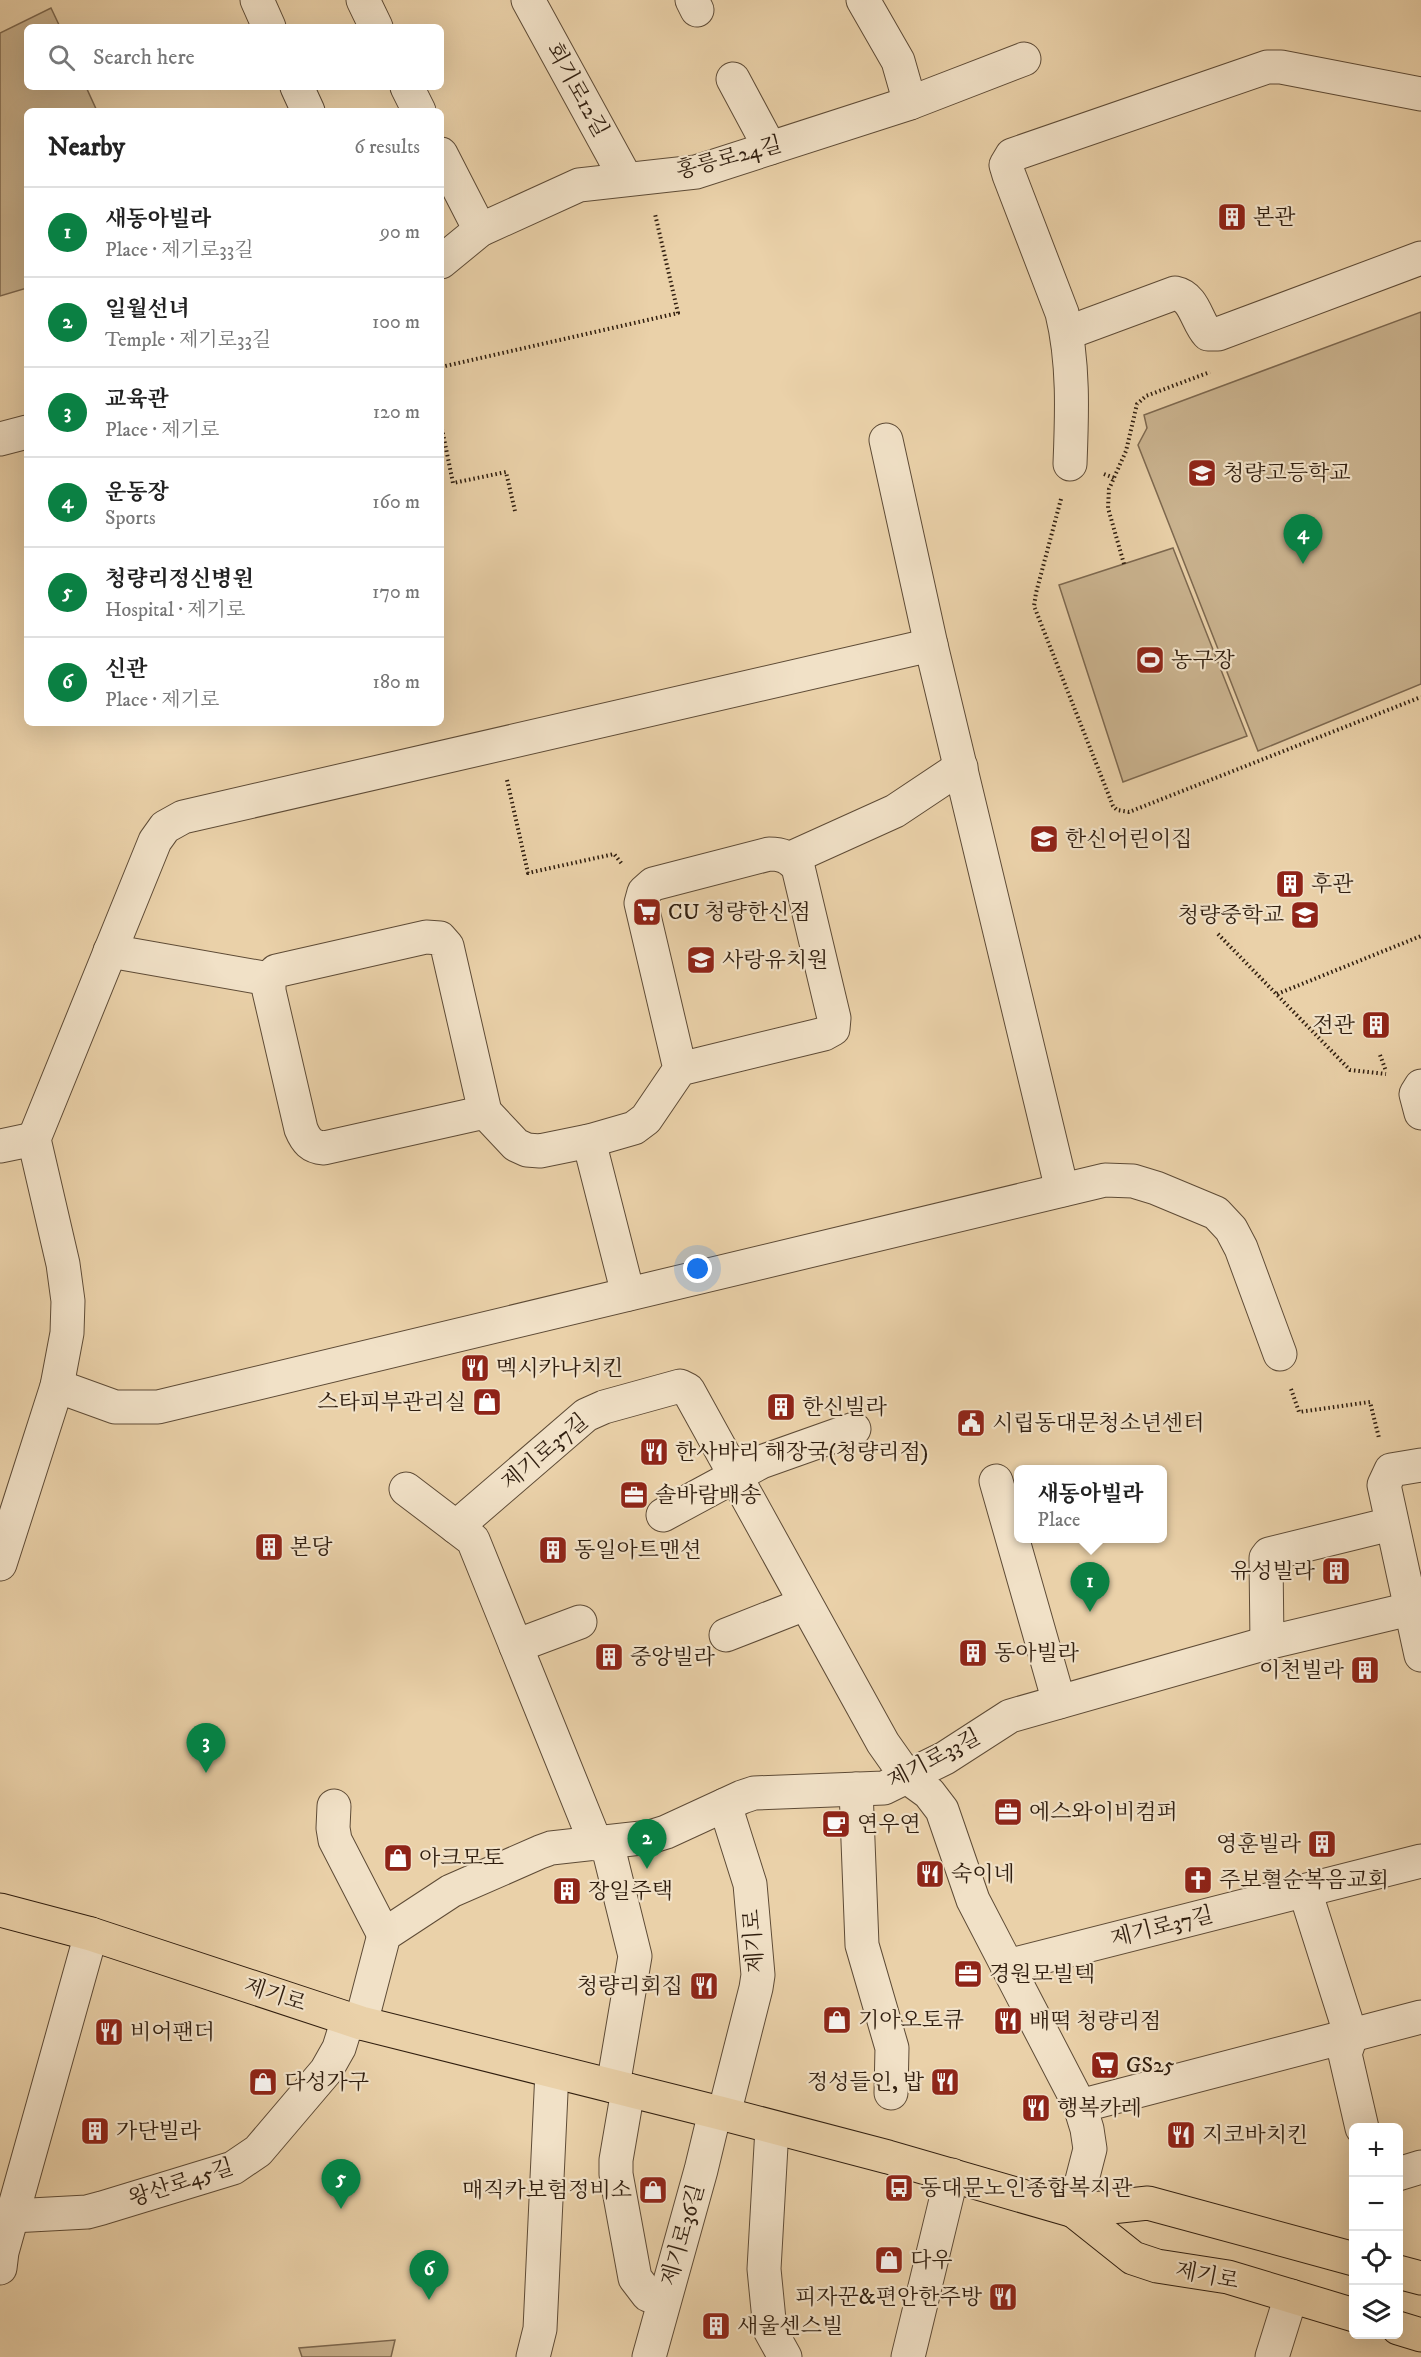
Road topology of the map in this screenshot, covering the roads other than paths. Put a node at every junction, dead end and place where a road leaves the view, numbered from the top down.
1 (257, 0) edge
2 (363, 0) edge
3 (528, 0) edge
4 (863, 0) edge
5 (268, 24) edge
6 (375, 24) edge
7 (1024, 59) dead end
8 (733, 79) dead end
9 (298, 90) edge
10 (408, 90) edge
11 (1421, 94) edge
12 (910, 104) junction
13 (307, 108) edge
14 (418, 108) edge
15 (770, 148) junction
16 (444, 159) edge
17 (637, 178) junction
18 (480, 230) junction
19 (1421, 258) edge
20 (444, 260) edge
21 (1067, 333) junction
22 (24, 433) edge
23 (0, 439) edge
24 (886, 440) dead end
25 (1071, 464) road end
26 (931, 645) junction
27 (961, 767) junction
28 (791, 858) junction
29 (110, 951) junction
30 (269, 979) junction
31 (680, 1069) junction
32 (1421, 1086) edge
33 (485, 1112) junction
34 (1421, 1113) edge
35 (34, 1139) junction
36 (589, 1141) junction
37 (0, 1146) edge
38 (1062, 1190) junction
39 (628, 1294) junction
40 (1280, 1354) dead end
41 (57, 1386) junction
42 (854, 1430) dead end
43 (1421, 1465) edge
44 (734, 1476) junction
45 (996, 1481) dead end
46 (406, 1489) dead end
47 (663, 1515) dead end
48 (1391, 1524) junction
49 (456, 1527) junction
50 (0, 1564) edge
51 (805, 1604) junction
52 (1410, 1609) junction
53 (580, 1622) dead end
54 (726, 1635) dead end
55 (1267, 1643) junction
56 (516, 1646) junction
57 (1421, 1654) edge
58 (1059, 1702) junction
59 (907, 1777) junction
60 (856, 1789) junction
61 (725, 1805) junction
62 (334, 1806) dead end
63 (602, 1843) junction
64 (1421, 1861) edge
65 (1305, 1891) junction
66 (0, 1910) edge
67 (91, 1934) junction
68 (384, 1935) junction
69 (1007, 1966) junction
70 (1421, 2017) edge
71 (354, 2021) junction
72 (1351, 2036) junction
73 (552, 2071) junction
74 (621, 2088) junction
75 (891, 2093) dead end
76 (1080, 2106) junction
77 (719, 2113) junction
78 (1361, 2123) edge
79 (772, 2128) junction
80 (1421, 2167) edge
81 (1403, 2172) edge
82 (952, 2175) junction
83 (1074, 2211) junction
84 (12, 2216) junction
85 (1, 2257) edge
86 (1349, 2258) edge
87 (1403, 2273) edge
88 (1421, 2278) edge
89 (1291, 2296) junction
90 (664, 2300) junction
91 (1349, 2314) edge
92 (1403, 2330) edge
93 (1421, 2335) edge
94 (534, 2355) edge
95 (649, 2357) edge
96 (785, 2357) edge
97 (909, 2357) edge
98 (1272, 2357) edge

1 - 5 street
2 - 6 street
3 - 17 street, 회기로12길
4 - 12 street
7 - 12 street, 홍릉로24길
8 - 15 street
9 - 13 street
10 - 14 street
11 - 21 street
12 - 15 street, 홍릉로24길
15 - 17 street, 홍릉로24길
16 - 18 street
17 - 18 street, 홍릉로24길
18 - 20 street, 홍릉로24길
19 - 21 street
21 - 25 street
22 - 23 street
24 - 26 street
26 - 27 street
26 - 29 street
27 - 28 street
27 - 38 street
28 - 31 street
28 - 31 street
29 - 30 street
29 - 35 street
30 - 33 street
30 - 33 street
31 - 36 street
32 - 34 street
33 - 36 street
35 - 37 street
35 - 41 street
36 - 39 street
38 - 39 street
38 - 40 street
39 - 41 street
41 - 50 street
42 - 44 street
43 - 48 street
44 - 47 street
44 - 49 street, 제기로37길
44 - 51 street, 제기로37길
45 - 58 street
46 - 49 street
48 - 52 street
48 - 55 street
49 - 56 street
51 - 54 street
51 - 59 street, 제기로37길
52 - 55 street, 제기로33길
52 - 57 street
53 - 56 street
55 - 58 street, 제기로33길
56 - 63 street
58 - 59 street, 제기로33길
59 - 60 street, 제기로33길
59 - 69 street, 제기로37길
60 - 61 street, 제기로33길
60 - 75 street
61 - 63 street, 제기로33길
61 - 77 street, 제기로
62 - 68 street
63 - 68 street, 제기로33길
63 - 74 street
64 - 65 street, 제기로37길
65 - 69 street, 제기로37길
65 - 72 street
66 - 67 main road, 제기로
67 - 71 main road, 제기로
67 - 84 street
68 - 71 street
69 - 76 street, 제기로37길
70 - 72 street
71 - 73 main road, 제기로
71 - 84 street, 왕산로45길
72 - 76 street
72 - 78 street
73 - 74 main road, 제기로
73 - 94 street
74 - 77 main road, 제기로
74 - 90 street
76 - 83 street, 제기로37길
77 - 79 main road, 제기로
77 - 90 street, 제기로36길
79 - 82 main road, 제기로
79 - 96 street
80 - 81 street
82 - 83 main road, 제기로
82 - 97 street
83 - 86 main road, 제기로
83 - 89 main road, 제기로
84 - 85 street
87 - 88 main road
89 - 91 main road, 제기로
89 - 98 street
90 - 95 street, 제기로36길
92 - 93 main road

